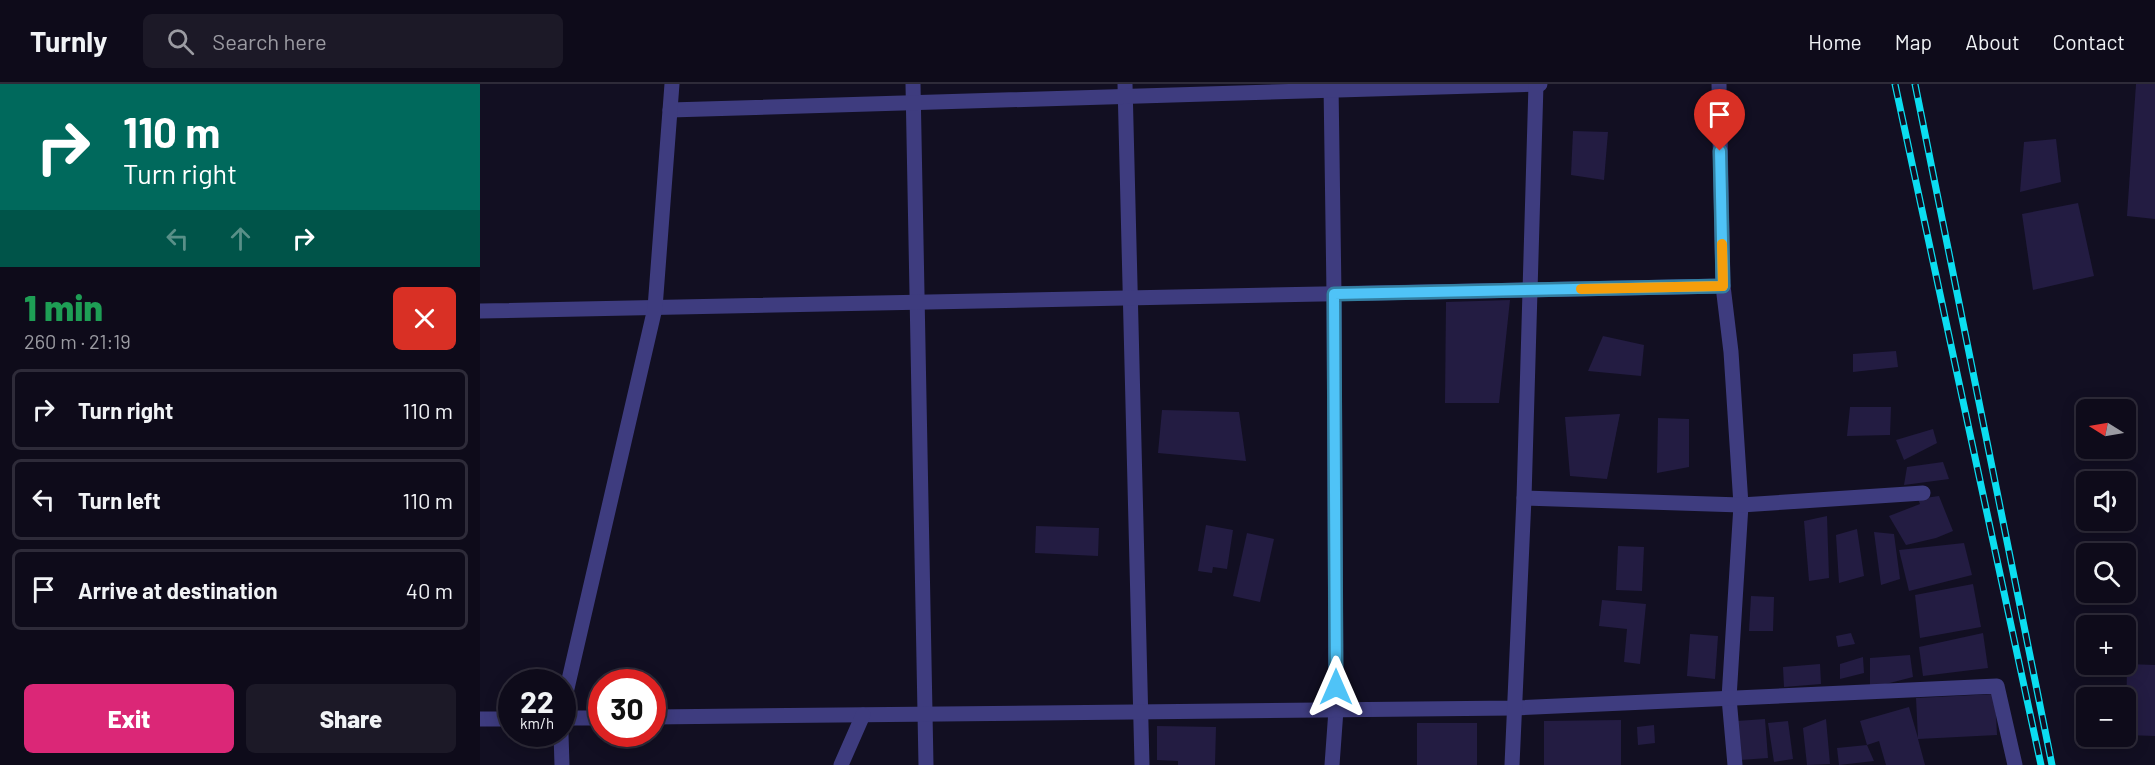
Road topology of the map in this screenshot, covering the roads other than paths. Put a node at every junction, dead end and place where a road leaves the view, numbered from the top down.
1 (672, 84) edge
2 (913, 84) edge
3 (1537, 84) edge
4 (1719, 84) edge
5 (1331, 87) edge
6 (1125, 90) edge
7 (914, 103) junction
8 (670, 110) junction
9 (1723, 286) junction
10 (1530, 290) junction
11 (1334, 294) junction
12 (1130, 298) junction
13 (917, 302) junction
14 (655, 308) junction
15 (480, 311) edge
16 (1923, 493) dead end
17 (1524, 498) junction
18 (1741, 505) junction
19 (571, 669) edge
20 (1729, 698) junction
21 (1514, 708) junction
22 (1336, 710) junction
23 (1141, 712) junction
24 (926, 714) junction
25 (863, 715) junction
26 (666, 717) edge
27 (480, 719) edge
28 (498, 719) edge
29 (561, 747) edge
30 (562, 765) edge
31 (841, 765) edge
32 (927, 765) edge
33 (1142, 765) edge
34 (1332, 765) edge
35 (1512, 765) edge
36 (1735, 765) edge
37 (2015, 765) edge

1 - 8 street
2 - 7 street
3 - 5 street
3 - 10 street
4 - 9 street
5 - 6 street
5 - 11 street
6 - 7 street
6 - 12 street
7 - 8 street
7 - 13 street
8 - 14 street
9 - 10 street
9 - 18 street
10 - 11 street
10 - 17 street
11 - 12 street
11 - 22 street
12 - 13 street
12 - 23 street
13 - 14 street
13 - 24 street
14 - 15 street
14 - 19 street
16 - 18 street
17 - 18 street
17 - 21 street
18 - 20 street
20 - 21 street
20 - 36 street
20 - 37 street
21 - 22 street
21 - 35 street
22 - 23 street
22 - 34 street
23 - 24 street
23 - 33 street
24 - 25 street
24 - 32 street
25 - 26 street
25 - 31 street
27 - 28 street
29 - 30 street

